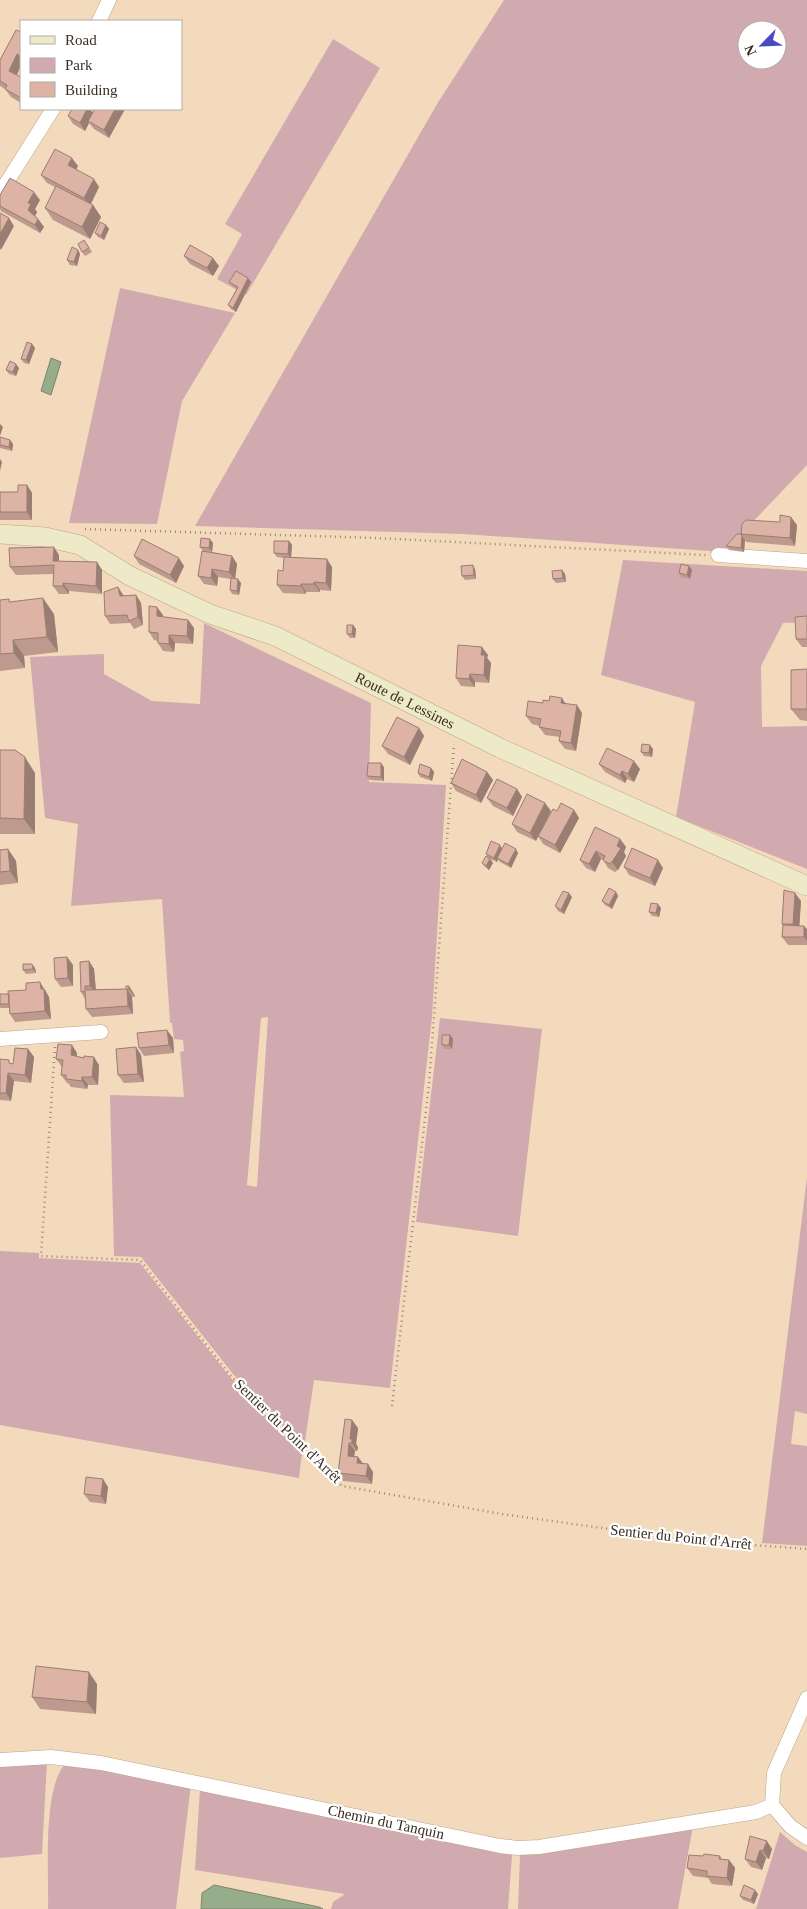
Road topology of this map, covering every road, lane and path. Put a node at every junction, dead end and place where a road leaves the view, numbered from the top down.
1 (109, 0) edge
2 (99, 20) edge
3 (52, 110) edge
4 (0, 193) edge
5 (94, 530) dead end
6 (0, 534) edge
7 (718, 555) joint
8 (807, 561) edge
9 (456, 727) junction
10 (807, 886) edge
11 (101, 1032) dead end
12 (56, 1035) junction
13 (0, 1039) edge
14 (392, 1406) dead end
15 (807, 1549) edge
16 (807, 1698) edge
17 (0, 1760) edge
18 (772, 1805) junction
19 (807, 1838) edge

1 - 2 street
3 - 4 street
5 - 7 path
6 - 9 main road, Route de Lessines
7 - 8 street
9 - 10 main road, Route de Lessines
9 - 14 path
11 - 12 street
12 - 13 street
12 - 15 path, Sentier du Point d'Arrêt
16 - 18 street
17 - 18 street, Chemin du Tanquin
18 - 19 street

